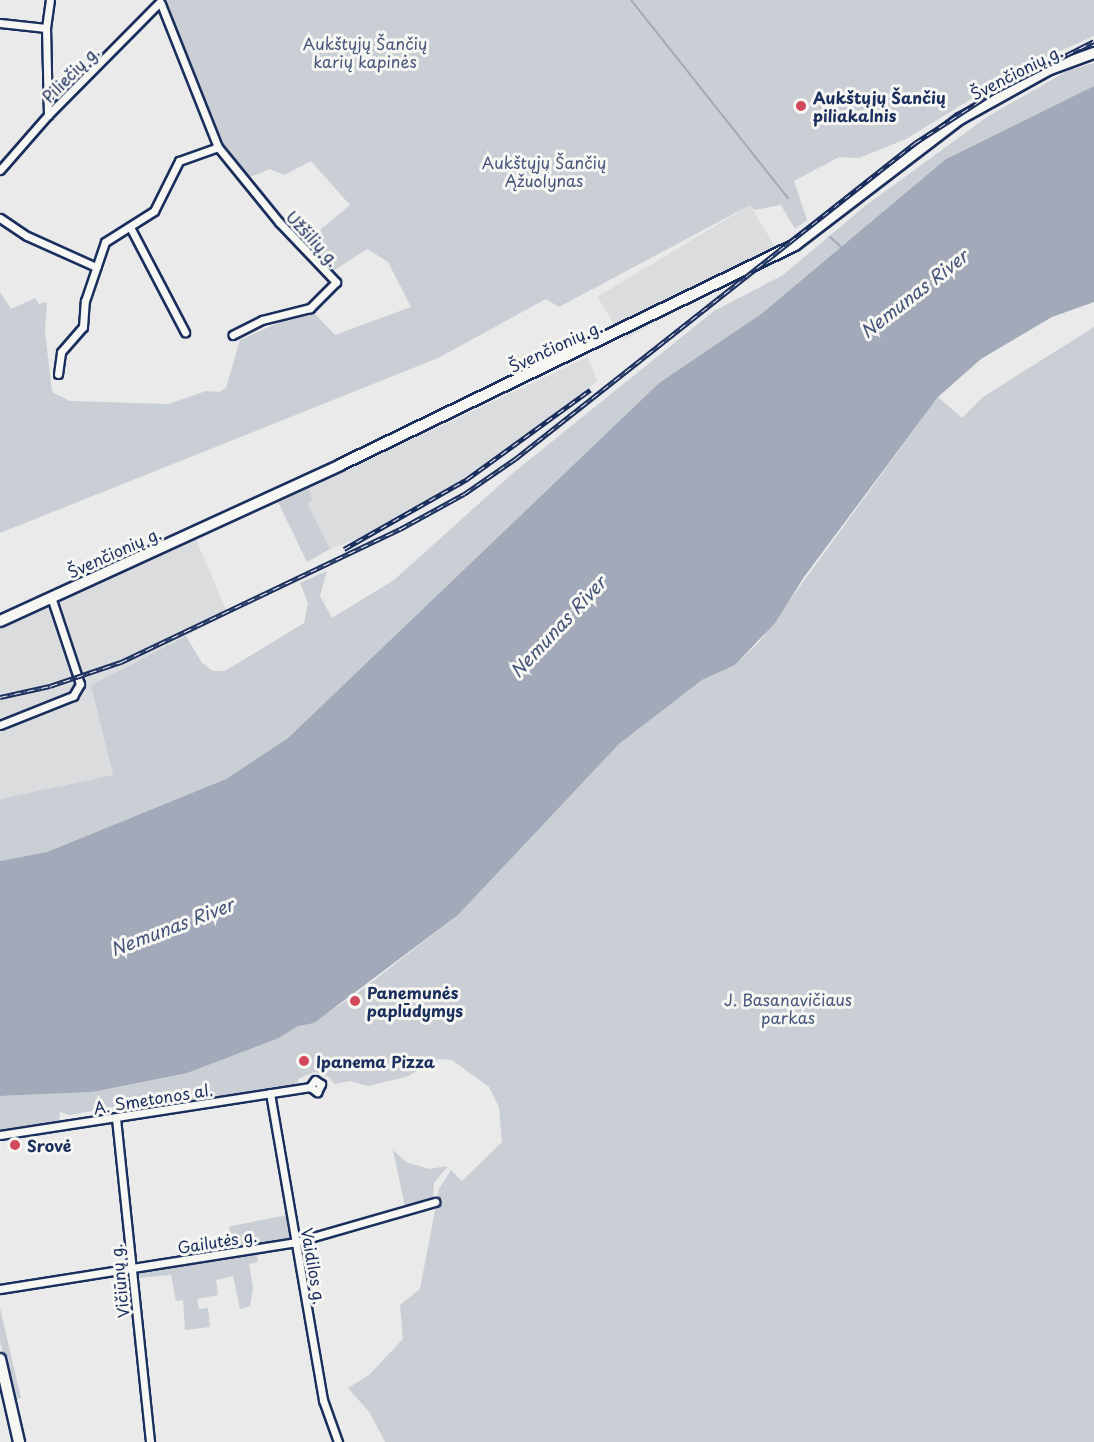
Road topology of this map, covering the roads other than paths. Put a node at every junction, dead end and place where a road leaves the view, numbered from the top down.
1 (50, 0) edge
2 (160, 2) edge
3 (0, 23) edge
4 (46, 28) junction
5 (1094, 53) edge
6 (48, 116) junction
7 (218, 147) junction
8 (0, 170) edge
9 (0, 218) edge
10 (129, 227) junction
11 (96, 267) junction
12 (185, 332) dead end
13 (233, 335) dead end
14 (58, 374) dead end
15 (51, 597) junction
16 (0, 621) edge
17 (0, 726) edge
18 (310, 1087) dead end
19 (270, 1093) junction
20 (116, 1118) junction
21 (0, 1135) edge
22 (435, 1202) dead end
23 (296, 1242) junction
24 (132, 1269) junction
25 (0, 1289) edge
26 (0, 1359) edge
27 (19, 1442) edge
28 (150, 1442) edge
29 (338, 1442) edge

1 - 4 street
2 - 6 street, Piliečių g.
2 - 7 street, Užšilių g.
3 - 4 street
4 - 6 street
5 - 15 street, Švenčionių g.
6 - 8 street, Piliečių g.
7 - 10 street
7 - 13 street, Užšilių g.
9 - 11 street
10 - 11 street
10 - 12 street
11 - 14 street
15 - 16 street, Švenčionių g.
15 - 17 street
18 - 19 street, A. Smetonos al.
19 - 20 street, A. Smetonos al.
19 - 23 street, Vaidilos g.
20 - 21 street, A. Smetonos al.
20 - 24 street, Vičiūnų g.
22 - 23 street, Gailutės g.
23 - 24 street, Gailutės g.
23 - 29 street, Vaidilos g.
24 - 25 street, Gailutės g.
24 - 28 street, Vičiūnų g.
26 - 27 street

